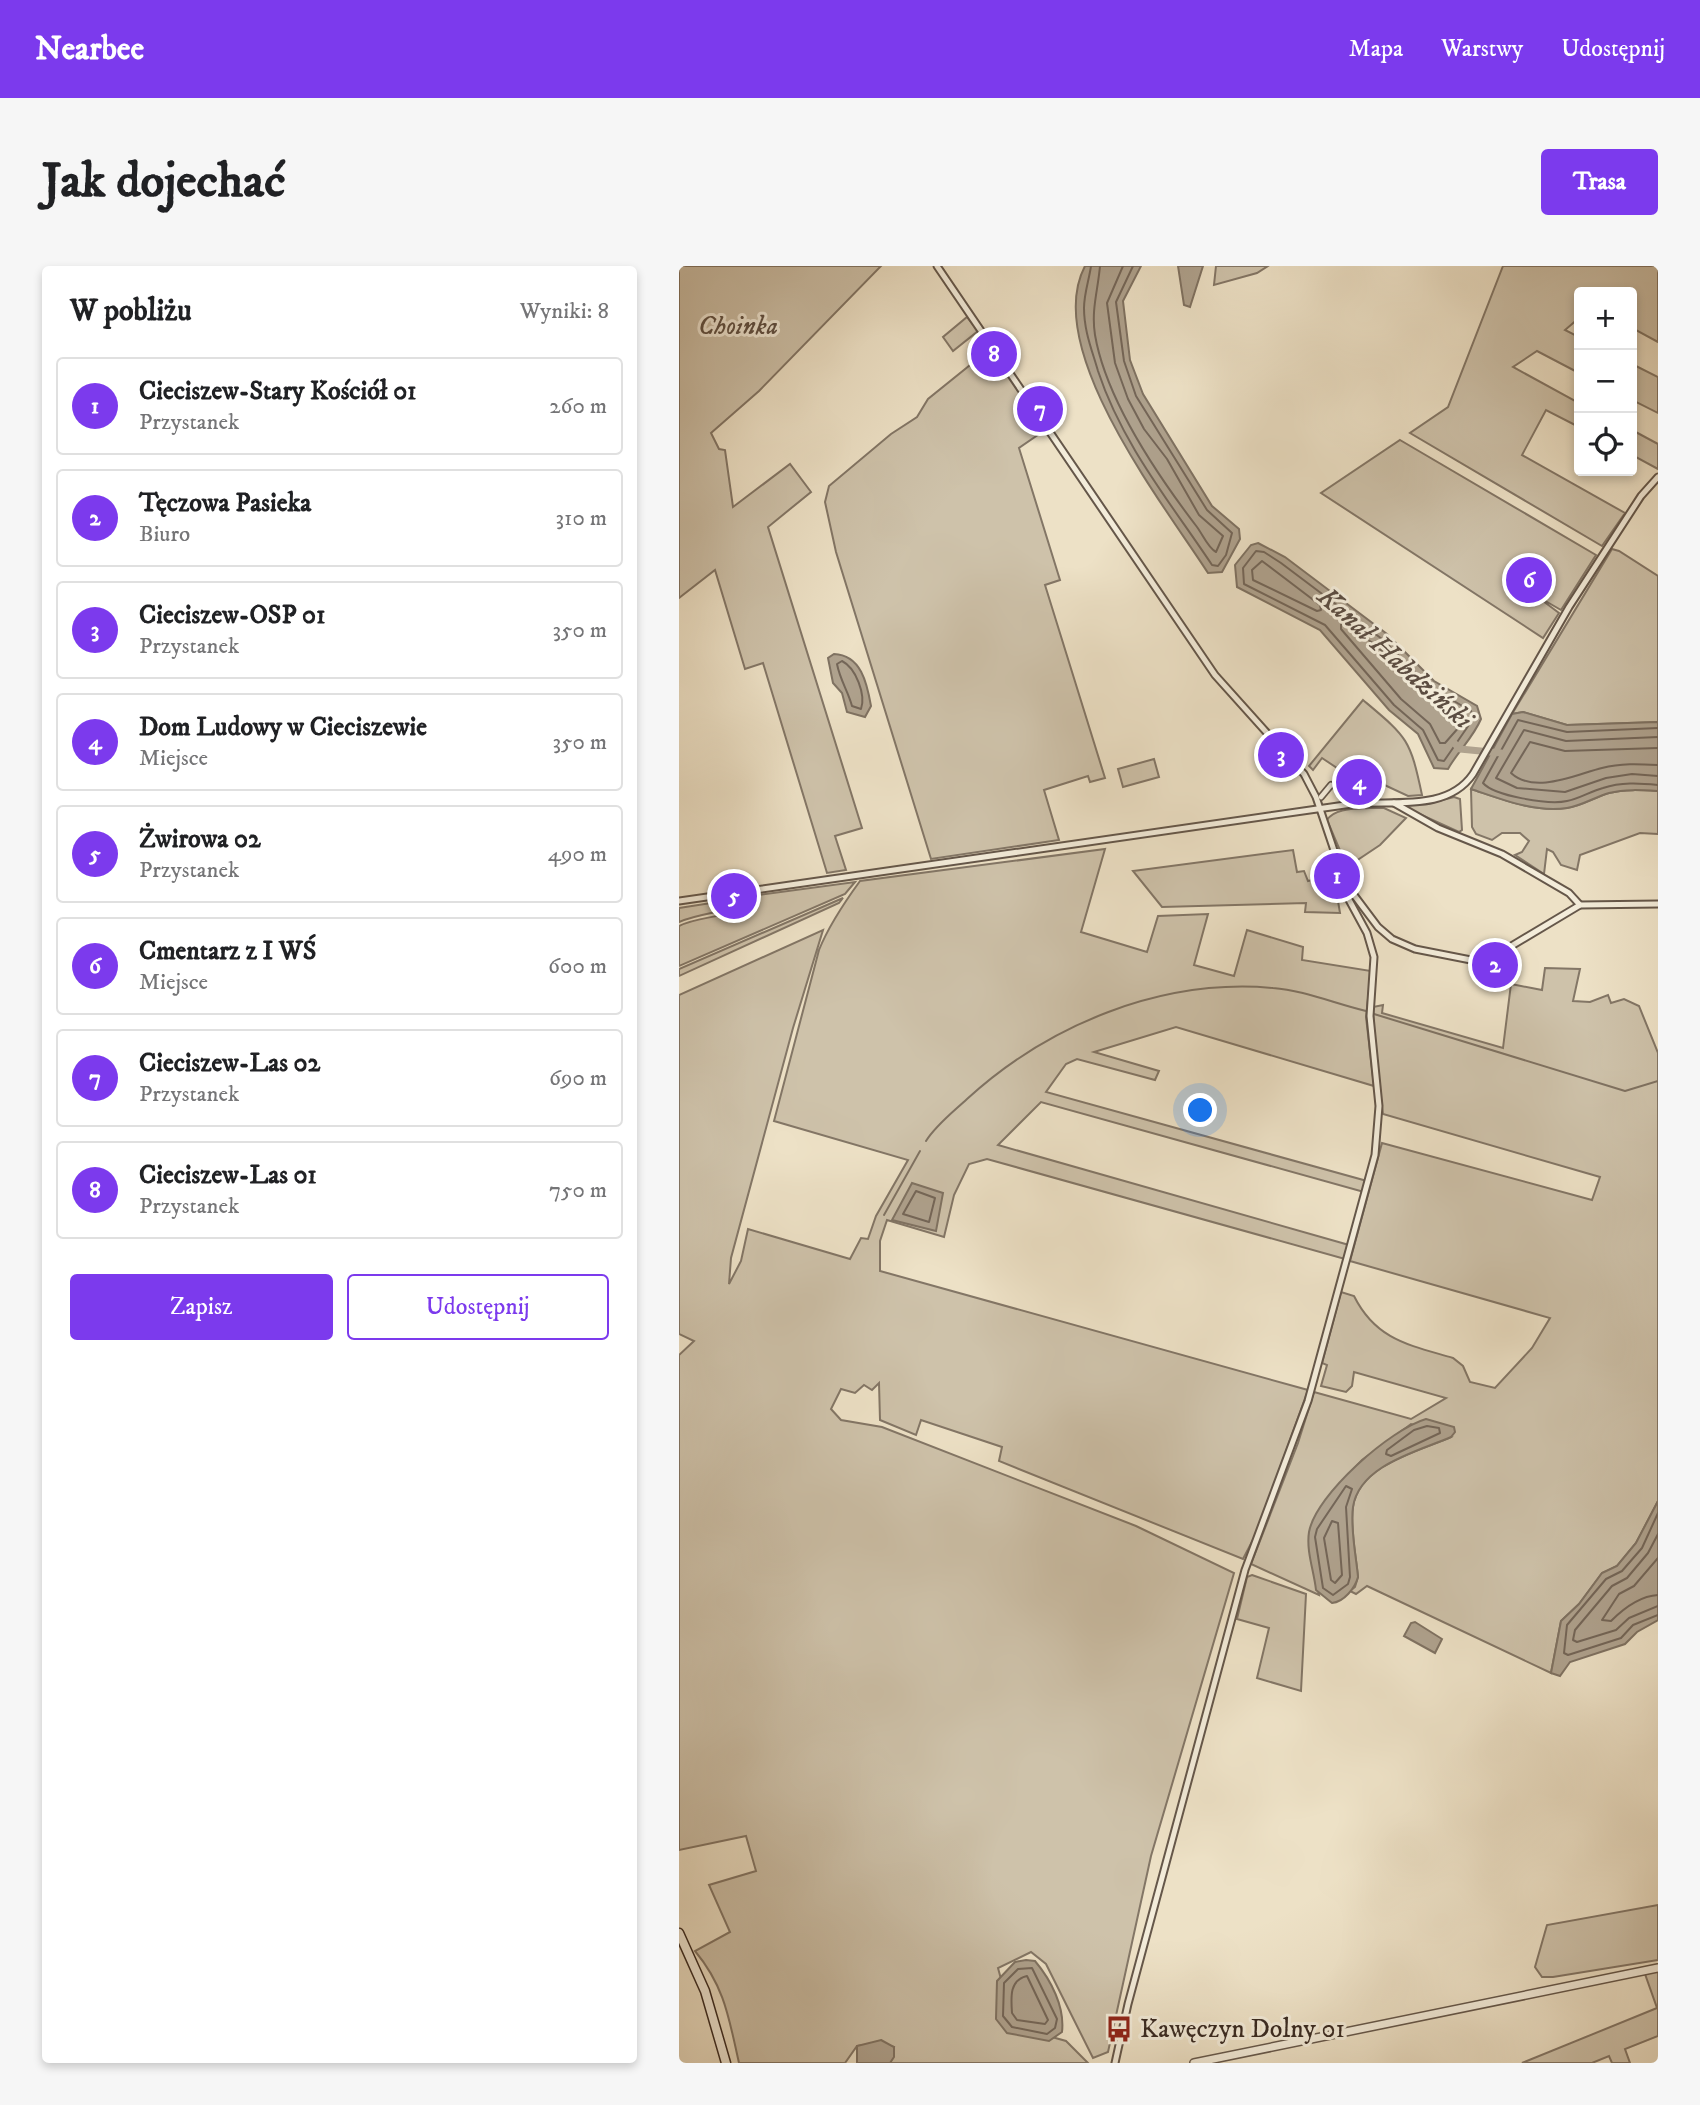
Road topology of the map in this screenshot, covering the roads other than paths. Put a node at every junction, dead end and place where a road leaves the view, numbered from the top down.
1 (937, 266) edge
2 (1658, 477) edge
3 (1331, 785) dead end
4 (1321, 797) dead end
5 (1392, 802) junction
6 (1320, 810) junction
7 (1345, 883) junction
8 (679, 901) edge
9 (1658, 904) edge
10 (1580, 905) junction
11 (679, 1933) edge
12 (1658, 1968) edge
13 (726, 2063) edge
14 (1115, 2063) edge
15 (1194, 2063) edge

1 - 6 street
2 - 5 street
3 - 4 street
5 - 6 street
5 - 10 street
6 - 7 street
6 - 8 street
7 - 10 street
7 - 14 street
9 - 10 street
11 - 13 main road
12 - 15 street

